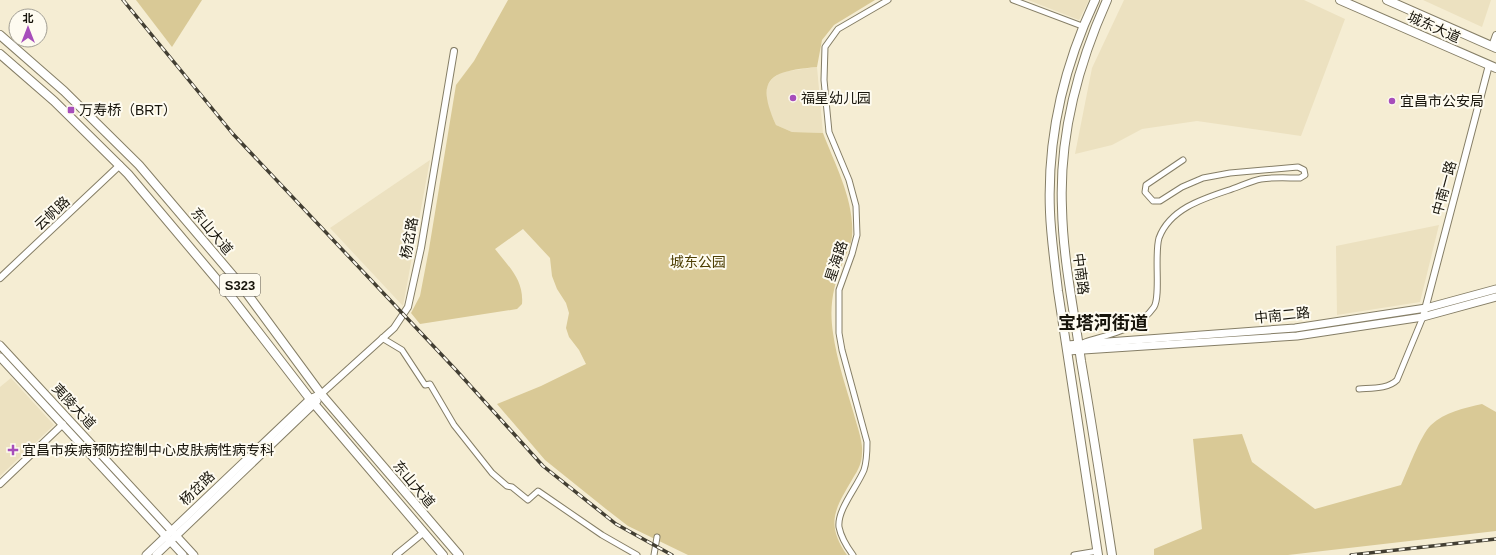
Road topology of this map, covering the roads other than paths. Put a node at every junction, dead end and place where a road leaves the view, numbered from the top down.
1 (888, 0) edge
2 (1012, 0) edge
3 (1095, 0) edge
4 (1107, 0) edge
5 (1340, 0) edge
6 (1386, 0) edge
7 (1082, 26) junction
8 (0, 35) edge
9 (1496, 35) edge
10 (1494, 47) edge
11 (454, 51) dead end
12 (0, 54) edge
13 (1492, 67) edge
14 (1182, 160) dead end
15 (120, 165) junction
16 (0, 278) edge
17 (1496, 289) edge
18 (1496, 297) edge
19 (1426, 308) junction
20 (1423, 316) junction
21 (382, 338) junction
22 (0, 345) edge
23 (1079, 347) junction
24 (1068, 348) junction
25 (0, 357) edge
26 (1359, 389) dead end
27 (321, 394) junction
28 (312, 401) junction
29 (63, 424) junction
30 (0, 484) edge
31 (174, 533) junction
32 (423, 533) junction
33 (657, 538) dead end
34 (168, 539) junction
35 (1098, 553) edge
36 (146, 555) edge
37 (156, 555) edge
38 (183, 555) edge
39 (194, 555) edge
40 (396, 555) edge
41 (443, 555) edge
42 (458, 555) edge
43 (637, 555) edge
44 (654, 555) edge
45 (853, 555) edge
46 (1074, 555) edge
47 (1112, 555) edge

1 - 45 street, 星海路
2 - 7 street
3 - 7 main road, 中南路
4 - 23 main road, 中南路
5 - 13 main road, 城东大道
6 - 10 main road, 城东大道
7 - 24 main road, 中南路
8 - 27 main road, 东山大道 / S323
9 - 10 street
11 - 21 street, 杨岔路
12 - 15 main road, 东山大道
13 - 19 street, 中南一路
14 - 23 street
15 - 16 street, 云帆路
15 - 28 main road, 东山大道
17 - 19 main road, 中南二路
18 - 20 main road, 中南二路
19 - 20 street, 中南一路
19 - 23 main road, 中南二路
20 - 23 main road, 中南二路
20 - 26 street
21 - 27 street, 杨岔路
21 - 43 street
22 - 31 main road, 夷陵大道
23 - 24 main road, 中南二路
23 - 47 main road, 中南路
24 - 35 main road, 中南路
25 - 29 main road, 夷陵大道
27 - 28 main road, 杨岔路
27 - 42 main road, 东山大道 / S323
28 - 31 main road, 杨岔路
28 - 32 main road, 东山大道
29 - 30 street
29 - 34 main road, 夷陵大道
31 - 34 main road, 杨岔路
31 - 39 main road, 夷陵大道
32 - 40 street
32 - 41 main road, 东山大道
33 - 44 street
34 - 36 main road, 杨岔路
34 - 37 main road, 杨岔路
34 - 38 main road, 夷陵大道
35 - 46 street

